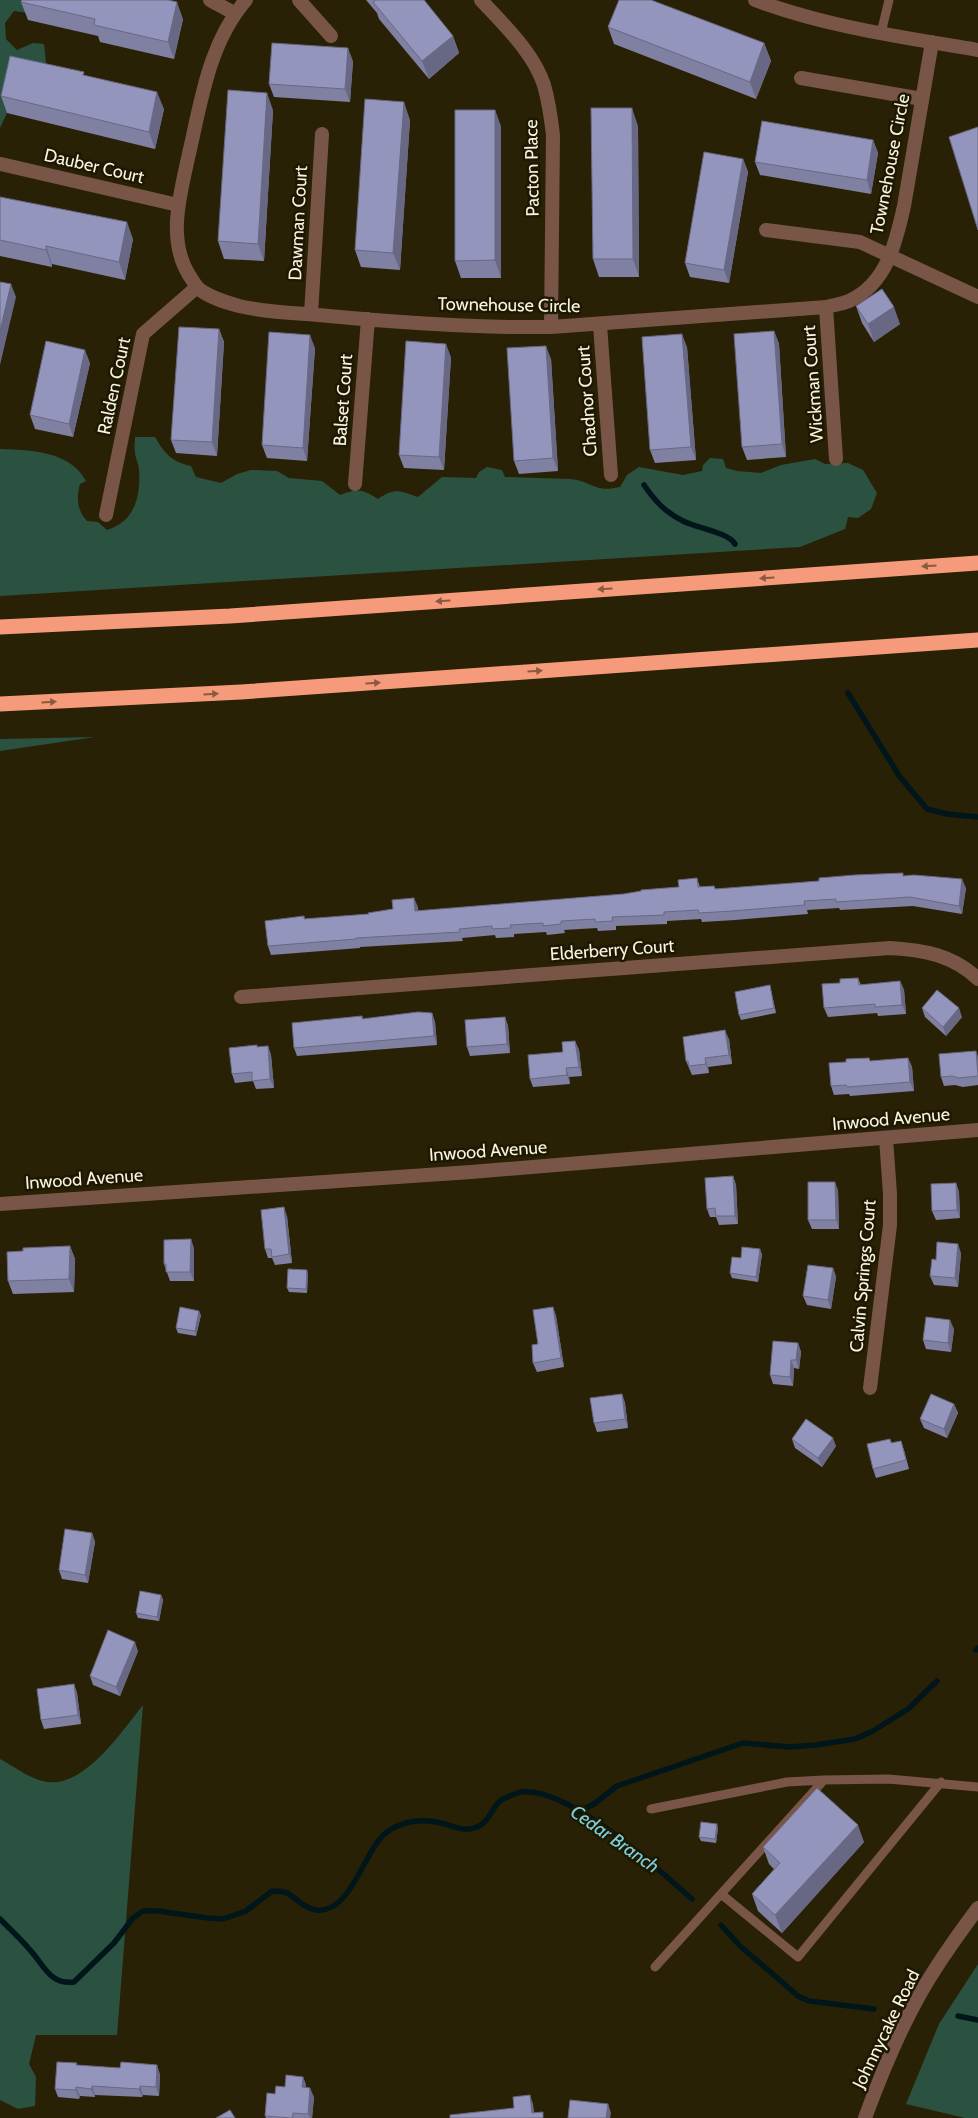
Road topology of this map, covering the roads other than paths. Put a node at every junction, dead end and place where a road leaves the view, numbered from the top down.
1 (210, 0) edge
2 (246, 0) edge
3 (299, 0) edge
4 (481, 0) edge
5 (755, 0) edge
6 (889, 0) edge
7 (234, 13) junction
8 (881, 34) junction
9 (331, 36) dead end
10 (932, 42) junction
11 (978, 50) edge
12 (801, 78) dead end
13 (922, 99) junction
14 (322, 134) dead end
15 (1, 164) dead end
16 (178, 205) junction
17 (766, 230) dead end
18 (890, 256) junction
19 (197, 287) junction
20 (978, 297) edge
21 (826, 307) junction
22 (311, 314) junction
23 (368, 319) junction
24 (600, 325) junction
25 (551, 328) junction
26 (836, 459) dead end
27 (611, 475) dead end
28 (355, 484) dead end
29 (106, 515) dead end
30 (978, 563) edge
31 (0, 626) edge
32 (978, 640) edge
33 (0, 704) edge
34 (978, 979) edge
35 (241, 997) dead end
36 (978, 1130) edge
37 (886, 1138) junction
38 (0, 1204) edge
39 (870, 1388) dead end
40 (824, 1780) junction
41 (941, 1782) junction
42 (978, 1787) edge
43 (651, 1810) dead end
44 (721, 1894) junction
45 (978, 1908) edge
46 (655, 1967) dead end
47 (865, 2118) edge

1 - 7 street
2 - 7 street, Townehouse Circle
3 - 9 street
4 - 25 street, Pacton Place
5 - 8 street
6 - 8 lane
7 - 16 street, Townehouse Circle
8 - 10 street
10 - 11 street
10 - 13 street, Townehouse Circle
12 - 13 street
13 - 18 street, Townehouse Circle
14 - 22 street, Dawman Court
15 - 16 street, Dauber Court
16 - 19 street, Townehouse Circle
17 - 18 street
18 - 20 street
18 - 21 street, Townehouse Circle
19 - 22 street, Townehouse Circle
19 - 29 street, Ralden Court
21 - 24 street, Townehouse Circle
21 - 26 street, Wickman Court
22 - 23 street, Townehouse Circle
23 - 25 street, Townehouse Circle
23 - 28 street, Balset Court
24 - 25 street, Townehouse Circle
24 - 27 street, Chadnor Court
30 -> 31 highway
33 -> 32 highway
34 - 35 street, Elderberry Court
36 - 37 street, Inwood Avenue
37 - 38 street, Inwood Avenue
37 - 39 street, Calvin Springs Court
40 - 41 lane
40 - 43 lane
40 - 44 lane
41 - 42 lane
41 - 44 lane
44 - 46 lane
45 - 47 street, Johnnycake Road

